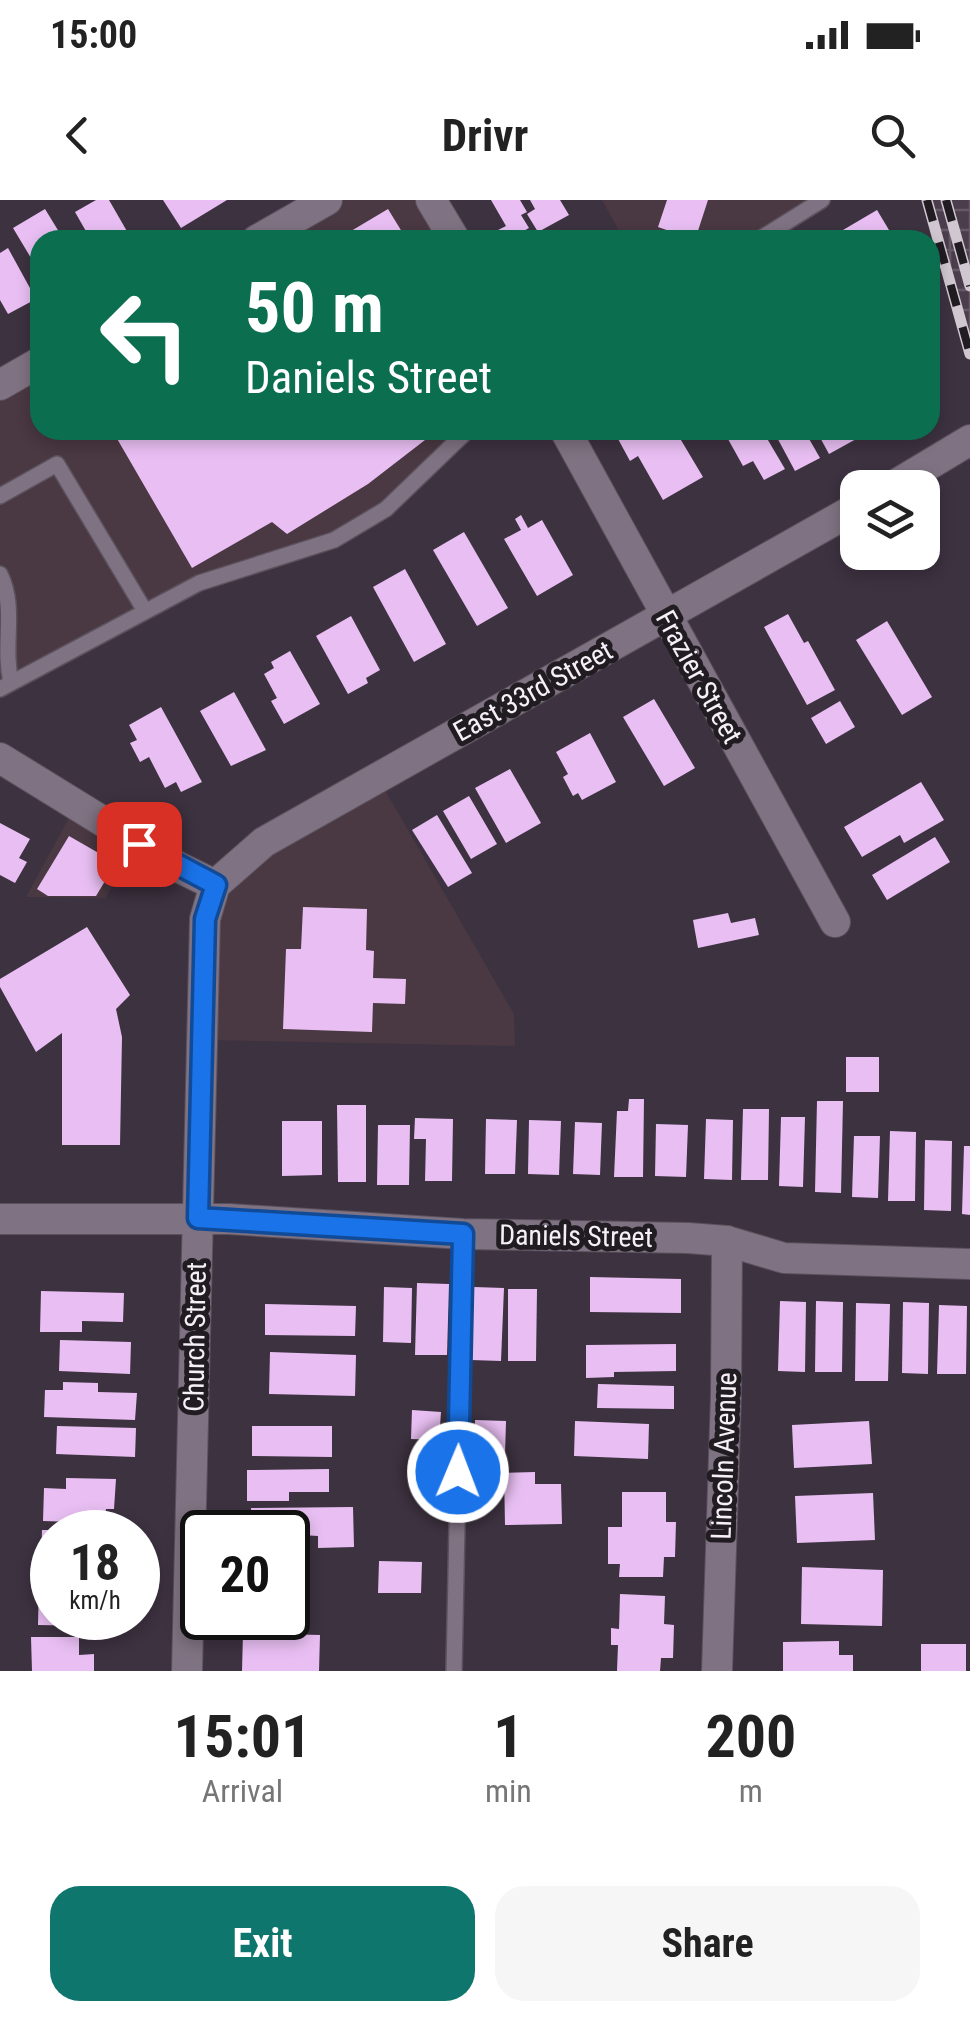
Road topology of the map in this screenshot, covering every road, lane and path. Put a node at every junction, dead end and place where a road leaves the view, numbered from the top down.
1 (431, 200) edge
2 (822, 200) edge
3 (317, 202) edge
4 (273, 230) edge
5 (449, 230) edge
6 (774, 230) edge
7 (30, 368) edge
8 (0, 385) edge
9 (458, 440) edge
10 (570, 440) edge
11 (970, 440) edge
12 (920, 470) edge
13 (0, 496) edge
14 (840, 517) edge
15 (0, 574) edge
16 (145, 611) junction
17 (665, 617) junction
18 (6, 685) edge
19 (0, 758) edge
20 (216, 885) junction
21 (835, 922) dead end
22 (0, 1218) edge
23 (198, 1218) junction
24 (463, 1234) junction
25 (727, 1241) junction
26 (970, 1264) edge
27 (187, 1671) edge
28 (454, 1671) edge
29 (717, 1671) edge

1 - 5 street
2 - 6 lane
3 - 4 street
7 - 8 street
9 - 16 lane
10 - 17 street, Frazier Street
11 - 12 street
13 - 16 lane
14 - 17 street, East 33rd Street
15 - 18 lane
16 - 18 lane
17 - 20 street, East 33rd Street
17 - 21 street, Frazier Street
19 - 20 street
20 - 23 street, Church Street
22 - 23 street, Daniels Street
23 - 24 street, Daniels Street
23 - 27 street, Church Street
24 - 25 street, Daniels Street
24 - 28 lane
25 - 26 street, Daniels Street
25 - 29 street, Lincoln Avenue

